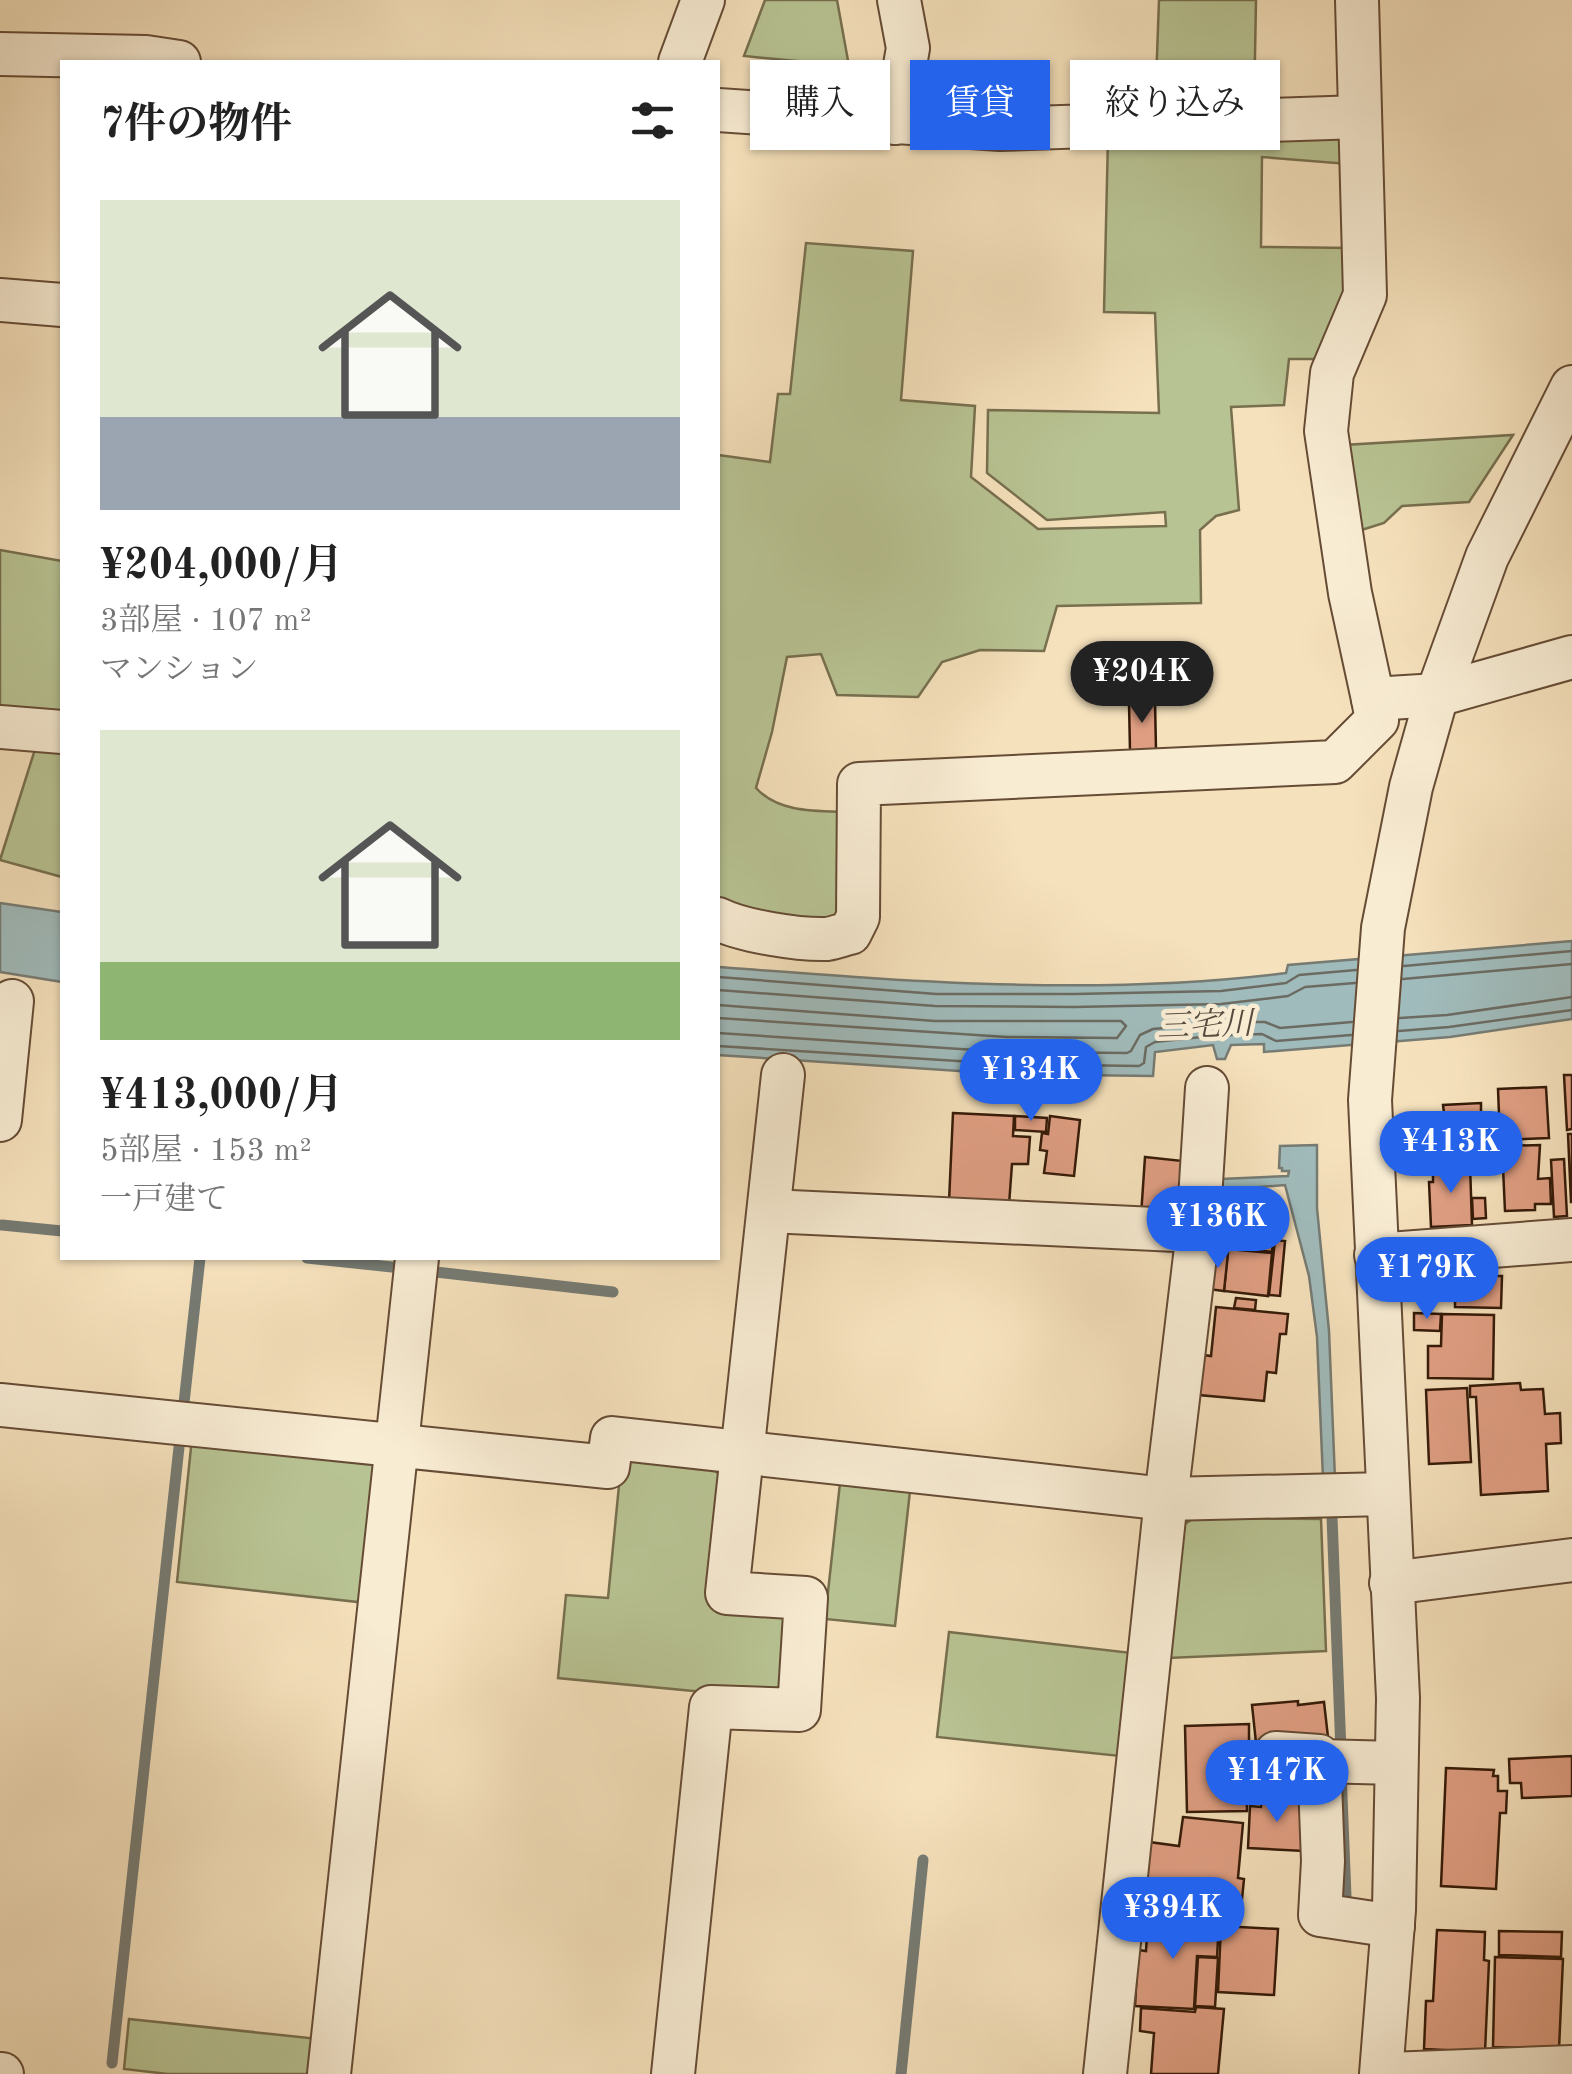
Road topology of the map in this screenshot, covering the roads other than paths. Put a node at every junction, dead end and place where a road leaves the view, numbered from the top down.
1 (703, 0) edge
2 (899, 0) edge
3 (1357, 0) edge
4 (0, 54) edge
5 (166, 60) edge
6 (681, 60) edge
7 (720, 110) edge
8 (1360, 117) junction
9 (895, 122) junction
10 (0, 300) edge
11 (60, 305) edge
12 (1569, 395) edge
13 (1572, 658) edge
14 (1437, 695) junction
15 (1373, 699) junction
16 (0, 727) edge
17 (60, 732) edge
18 (720, 920) edge
19 (12, 1001) dead end
20 (784, 1075) dead end
21 (1207, 1088) dead end
22 (0, 1120) edge
23 (768, 1211) junction
24 (1198, 1231) junction
25 (1572, 1240) edge
26 (1376, 1255) junction
27 (417, 1260) edge
28 (0, 1405) edge
29 (396, 1446) junction
30 (742, 1453) junction
31 (1387, 1494) junction
32 (1166, 1499) junction
33 (1572, 1560) edge
34 (1391, 1583) junction
35 (1276, 1753) dead end
36 (1350, 1762) junction
37 (1393, 1926) junction
38 (1572, 2067) edge
39 (328, 2074) edge
40 (673, 2074) edge
41 (1105, 2074) edge
42 (1384, 2074) edge

1 - 6 street
2 - 9 street
3 - 8 street
4 - 5 street
7 - 9 street
8 - 9 street
8 - 15 street
10 - 11 street
12 - 14 street
13 - 14 street
14 - 15 street
14 - 26 street
15 - 18 street
16 - 17 street
19 - 22 street
20 - 23 street
21 - 24 street
23 - 24 street
23 - 30 street
24 - 32 street
25 - 26 street
26 - 31 street
27 - 29 street
28 - 29 street
29 - 30 street
29 - 39 street
30 - 32 street
30 - 40 street
31 - 32 street
31 - 34 street
32 - 41 street
33 - 34 street
34 - 36 street
35 - 36 street
36 - 37 street
36 - 37 street
37 - 42 street
38 - 42 street

